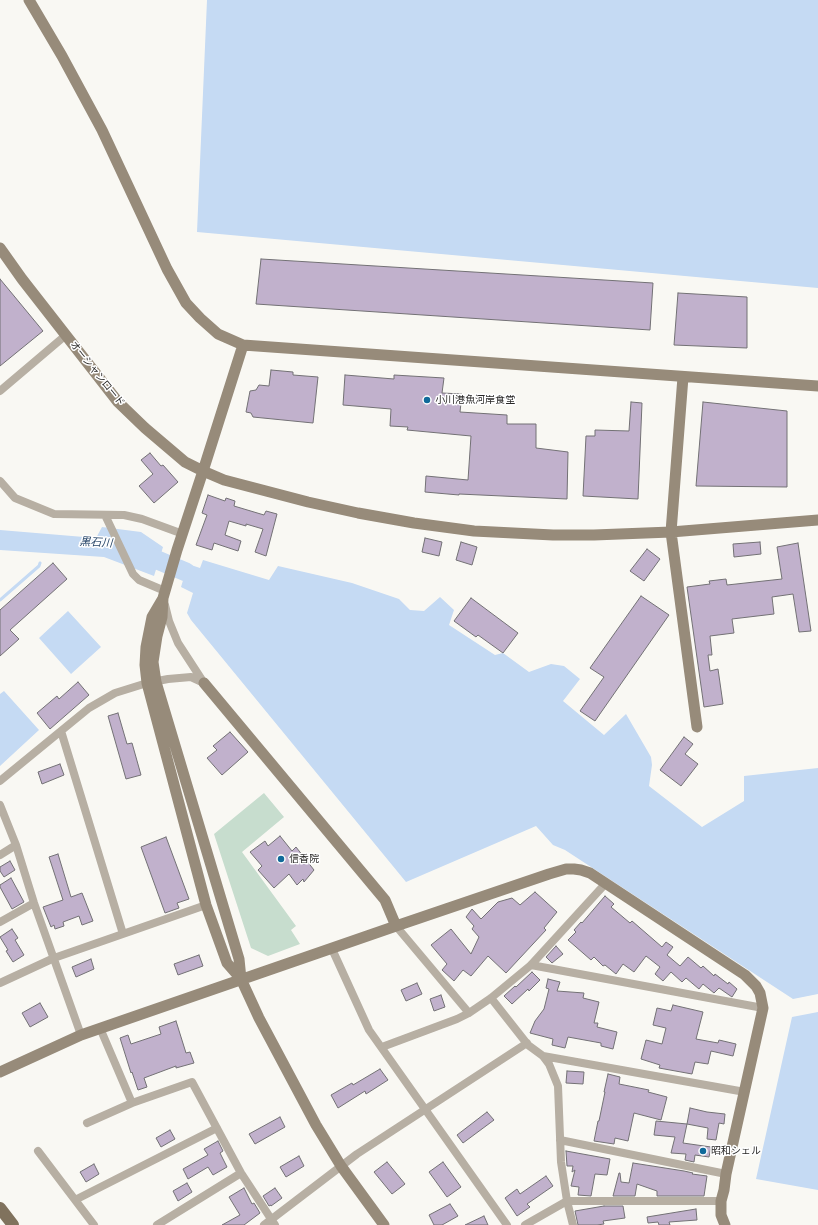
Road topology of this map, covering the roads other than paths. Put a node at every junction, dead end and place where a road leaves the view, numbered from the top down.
1 (28, 0) edge
2 (0, 248) edge
3 (0, 257) edge
4 (22, 279) junction
5 (66, 335) junction
6 (243, 345) junction
7 (683, 377) junction
8 (818, 386) edge
9 (0, 391) edge
10 (203, 471) junction
11 (0, 482) edge
12 (105, 515) junction
13 (818, 520) edge
14 (671, 532) junction
15 (183, 534) junction
16 (165, 591) junction
17 (152, 682) junction
18 (204, 682) junction
19 (697, 727) dead end
20 (61, 731) junction
21 (0, 781) edge
22 (0, 805) edge
23 (16, 845) junction
24 (0, 855) edge
25 (606, 883) junction
26 (34, 903) junction
27 (206, 905) junction
28 (0, 922) edge
29 (396, 926) junction
30 (123, 934) junction
31 (332, 949) junction
32 (54, 958) junction
33 (531, 965) junction
34 (241, 979) junction
35 (0, 983) edge
36 (491, 998) junction
37 (763, 1008) junction
38 (469, 1013) junction
39 (100, 1028) junction
40 (81, 1034) junction
41 (527, 1043) junction
42 (382, 1047) junction
43 (543, 1056) junction
44 (0, 1072) edge
45 (745, 1092) junction
46 (132, 1103) junction
47 (425, 1110) junction
48 (87, 1123) dead end
49 (217, 1128) junction
50 (560, 1140) junction
51 (38, 1151) dead end
52 (341, 1166) junction
53 (241, 1173) junction
54 (726, 1174) junction
55 (75, 1200) junction
56 (567, 1201) junction
57 (721, 1201) junction
58 (0, 1208) edge
59 (273, 1222) edge
60 (13, 1225) edge
61 (94, 1225) edge
62 (156, 1225) edge
63 (264, 1225) edge
64 (384, 1225) edge
65 (507, 1225) edge
66 (525, 1225) edge
67 (573, 1225) edge
68 (725, 1225) edge

1 - 6 street
2 - 4 street, オーシャンロード
3 - 4 street, オーシャンロード
4 - 5 street, オーシャンロード
5 - 9 street
5 - 10 street, オーシャンロード
6 - 7 street
6 - 10 street
7 - 8 street
7 - 14 street
10 - 14 street, オーシャンロード
10 - 15 street
11 - 12 street
12 - 15 street
12 - 16 street
13 - 14 street, オーシャンロード
14 - 19 street
15 - 16 street
16 - 17 street
16 - 18 street
17 - 18 street
17 - 20 street
17 - 27 street
17 - 34 street
18 - 29 street
20 - 21 street
20 - 30 street
22 - 23 street
23 - 24 street
23 - 26 street
25 - 29 street
25 - 33 street
25 - 37 street
26 - 28 street
26 - 32 street
27 - 30 street
27 - 34 street
29 - 31 street
29 - 38 street
30 - 32 street
31 - 34 street
31 - 42 street
32 - 35 street
32 - 40 street
33 - 36 street
33 - 37 street
34 - 39 street
34 - 52 street
36 - 38 street
36 - 41 street
37 - 45 street
38 - 42 street
39 - 40 street
39 - 46 street
40 - 44 street
41 - 43 street
41 - 47 street
42 - 47 street
43 - 45 street
43 - 50 street
45 - 54 street
46 - 48 street
46 - 49 street
47 - 52 street
47 - 65 street
49 - 53 street
49 - 55 street
50 - 54 street
50 - 56 street
51 - 55 street
52 - 59 street
52 - 64 street
53 - 59 street
53 - 62 street
54 - 57 street
55 - 61 street
56 - 57 street
56 - 66 street
56 - 67 street
57 - 68 street
58 - 60 main road
59 - 63 street

